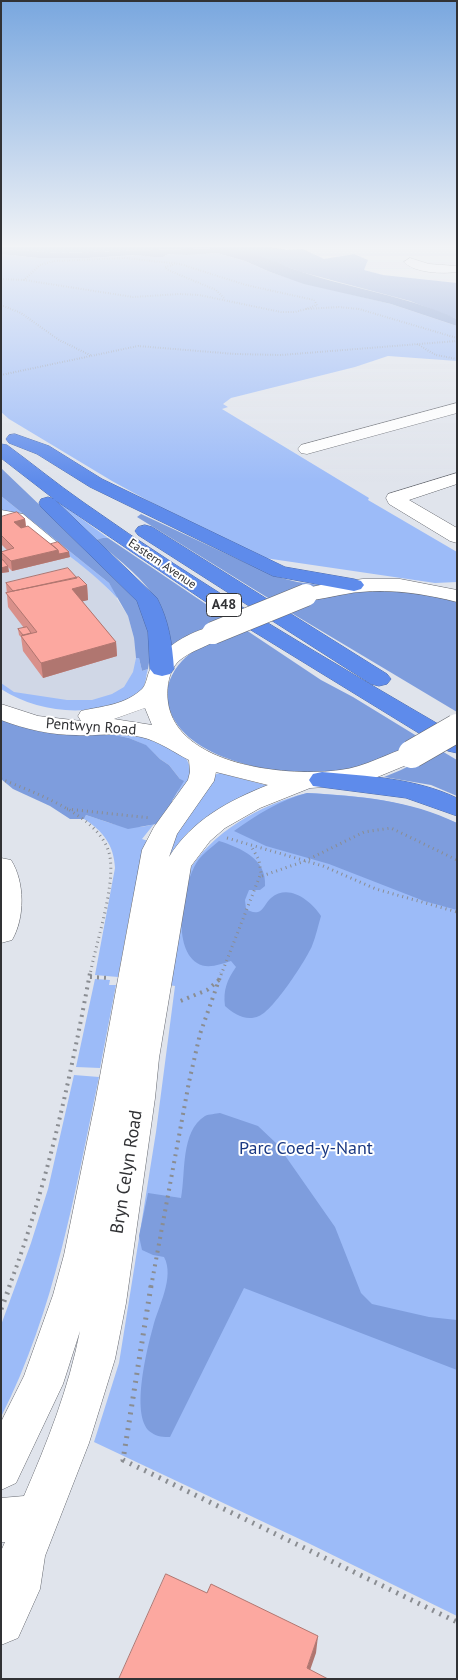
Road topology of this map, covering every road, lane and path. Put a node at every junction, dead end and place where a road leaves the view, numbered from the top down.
1 (38, 325) edge
2 (414, 325) edge
3 (457, 338) edge
4 (457, 341) edge
5 (416, 344) junction
6 (93, 356) junction
7 (457, 359) edge
8 (1, 375) edge
9 (457, 408) edge
10 (6, 439) edge
11 (307, 449) dead end
12 (1, 458) edge
13 (457, 478) edge
14 (1, 516) edge
15 (457, 537) edge
16 (61, 558) edge
17 (354, 585) junction
18 (453, 594) edge
19 (158, 679) junction
20 (1, 699) edge
21 (1, 711) edge
22 (457, 724) edge
23 (457, 728) edge
24 (457, 746) edge
25 (191, 750) junction
26 (1, 779) edge
27 (314, 780) junction
28 (457, 808) edge
29 (65, 809) junction
30 (156, 818) dead end
31 (220, 836) dead end
32 (251, 846) junction
33 (305, 860) junction
34 (457, 860) edge
35 (1, 867) edge
36 (262, 876) junction
37 (457, 912) edge
38 (1, 933) edge
39 (219, 980) junction
40 (174, 1003) dead end
41 (1, 1309) edge
42 (1, 1468) edge
43 (16, 1542) edge
44 (1, 1621) edge
45 (457, 1622) edge

1 - 6 path
2 - 3 path
4 - 5 path
5 - 6 path
5 - 7 path
6 - 8 path
9 - 11 street
10 - 17 highway
10 - 22 highway, Eastern Avenue / A48
10 - 24 highway, Eastern Avenue / A48
12 - 19 highway
13 - 15 street
14 - 16 street
17 - 18 street, Pentwyn Road
17 - 19 street, Pentwyn Road, bridge
19 - 20 street, Pentwyn Road
19 - 25 street
21 - 25 street, Pentwyn Road
23 - 27 street, bridge
25 - 27 street, Pentwyn Road
25 - 42 street, Bryn Celyn Road
26 - 29 path
27 - 28 highway
27 - 43 street, Bryn Celyn Road
29 - 30 path
29 - 41 path
31 - 32 path
32 - 33 path
32 - 36 path
33 - 34 path
33 - 36 path
33 - 37 path
35 - 38 street
36 - 39 path
39 - 40 path
39 - 45 path
43 - 44 street, Bryn Celyn Road

